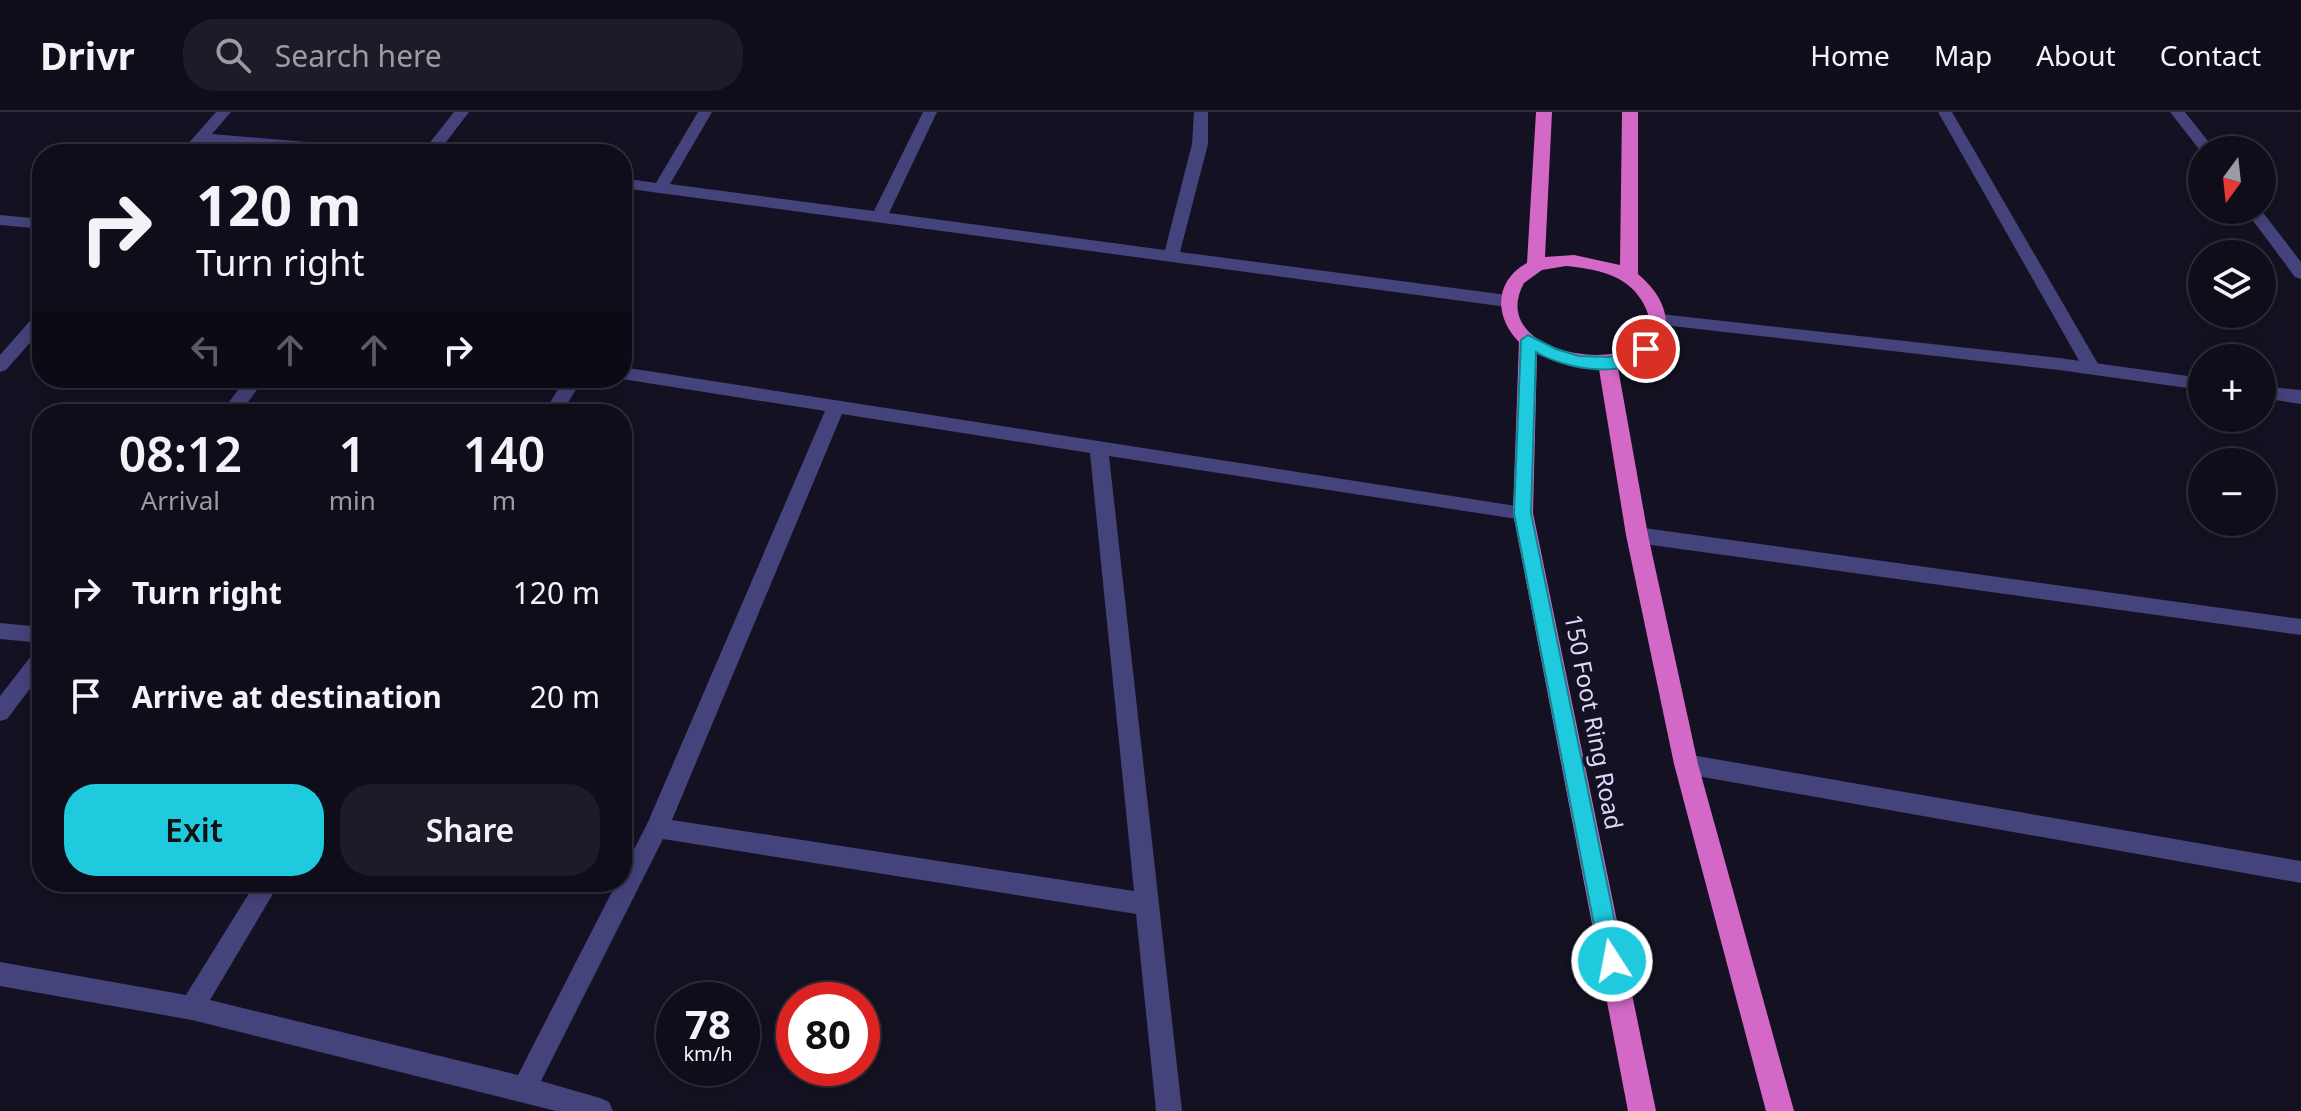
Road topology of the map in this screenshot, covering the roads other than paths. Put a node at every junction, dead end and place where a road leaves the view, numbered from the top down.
1 (224, 112) edge
2 (462, 112) edge
3 (705, 112) edge
4 (930, 112) edge
5 (1201, 112) edge
6 (1544, 112) edge
7 (1630, 112) edge
8 (1945, 112) edge
9 (2177, 112) edge
10 (2196, 136) edge
11 (201, 138) junction
12 (196, 144) edge
13 (271, 144) edge
14 (437, 144) edge
15 (632, 184) edge
16 (660, 188) junction
17 (879, 217) junction
18 (0, 220) edge
19 (32, 223) edge
20 (2264, 224) edge
21 (1171, 256) junction
22 (1536, 266) junction
23 (2301, 273) edge
24 (1629, 277) junction
25 (1507, 301) junction
26 (1660, 320) junction
27 (32, 329) edge
28 (1528, 340) junction
29 (1608, 363) junction
30 (0, 366) edge
31 (2092, 369) junction
32 (632, 375) edge
33 (2188, 382) edge
34 (249, 388) edge
35 (2276, 394) edge
36 (2301, 397) edge
37 (237, 404) edge
38 (836, 407) junction
39 (1099, 447) junction
40 (1523, 513) junction
41 (1637, 535) junction
42 (2301, 627) edge
43 (0, 631) edge
44 (32, 634) edge
45 (32, 670) edge
46 (0, 712) edge
47 (1686, 764) junction
48 (657, 828) junction
49 (2301, 872) edge
50 (632, 877) edge
51 (263, 892) edge
52 (624, 892) edge
53 (1146, 904) junction
54 (0, 974) edge
55 (192, 1008) junction
56 (524, 1089) junction
57 (600, 1111) edge
58 (1169, 1111) edge
59 (1642, 1111) edge
60 (1780, 1111) edge

1 - 11 street
2 - 14 street
3 - 16 street
4 - 17 street
5 - 21 street
6 - 22 highway
7 - 24 highway
8 - 31 street
9 - 10 street
11 - 12 street
11 - 13 street
15 - 16 street
16 - 17 street
17 - 21 street
18 - 19 street
20 - 23 street
21 - 25 street
22 - 24 highway
22 - 25 highway
24 - 26 highway
25 - 28 highway
26 - 29 highway
26 - 31 street
27 - 30 street
28 - 29 highway
28 - 40 highway, 150 Foot Ring Road
29 - 41 highway
31 - 33 street
32 - 38 street
34 - 37 street
35 - 36 street
38 - 39 street
38 - 48 street
39 - 40 street
39 - 53 street
40 - 59 highway, 150 Foot Ring Road
41 - 42 street
41 - 47 highway
43 - 44 street
45 - 46 street
47 - 49 street
47 - 60 highway
48 - 50 street
48 - 53 street
51 - 55 street
52 - 56 street
53 - 58 street
54 - 55 street
55 - 56 street
56 - 57 street

